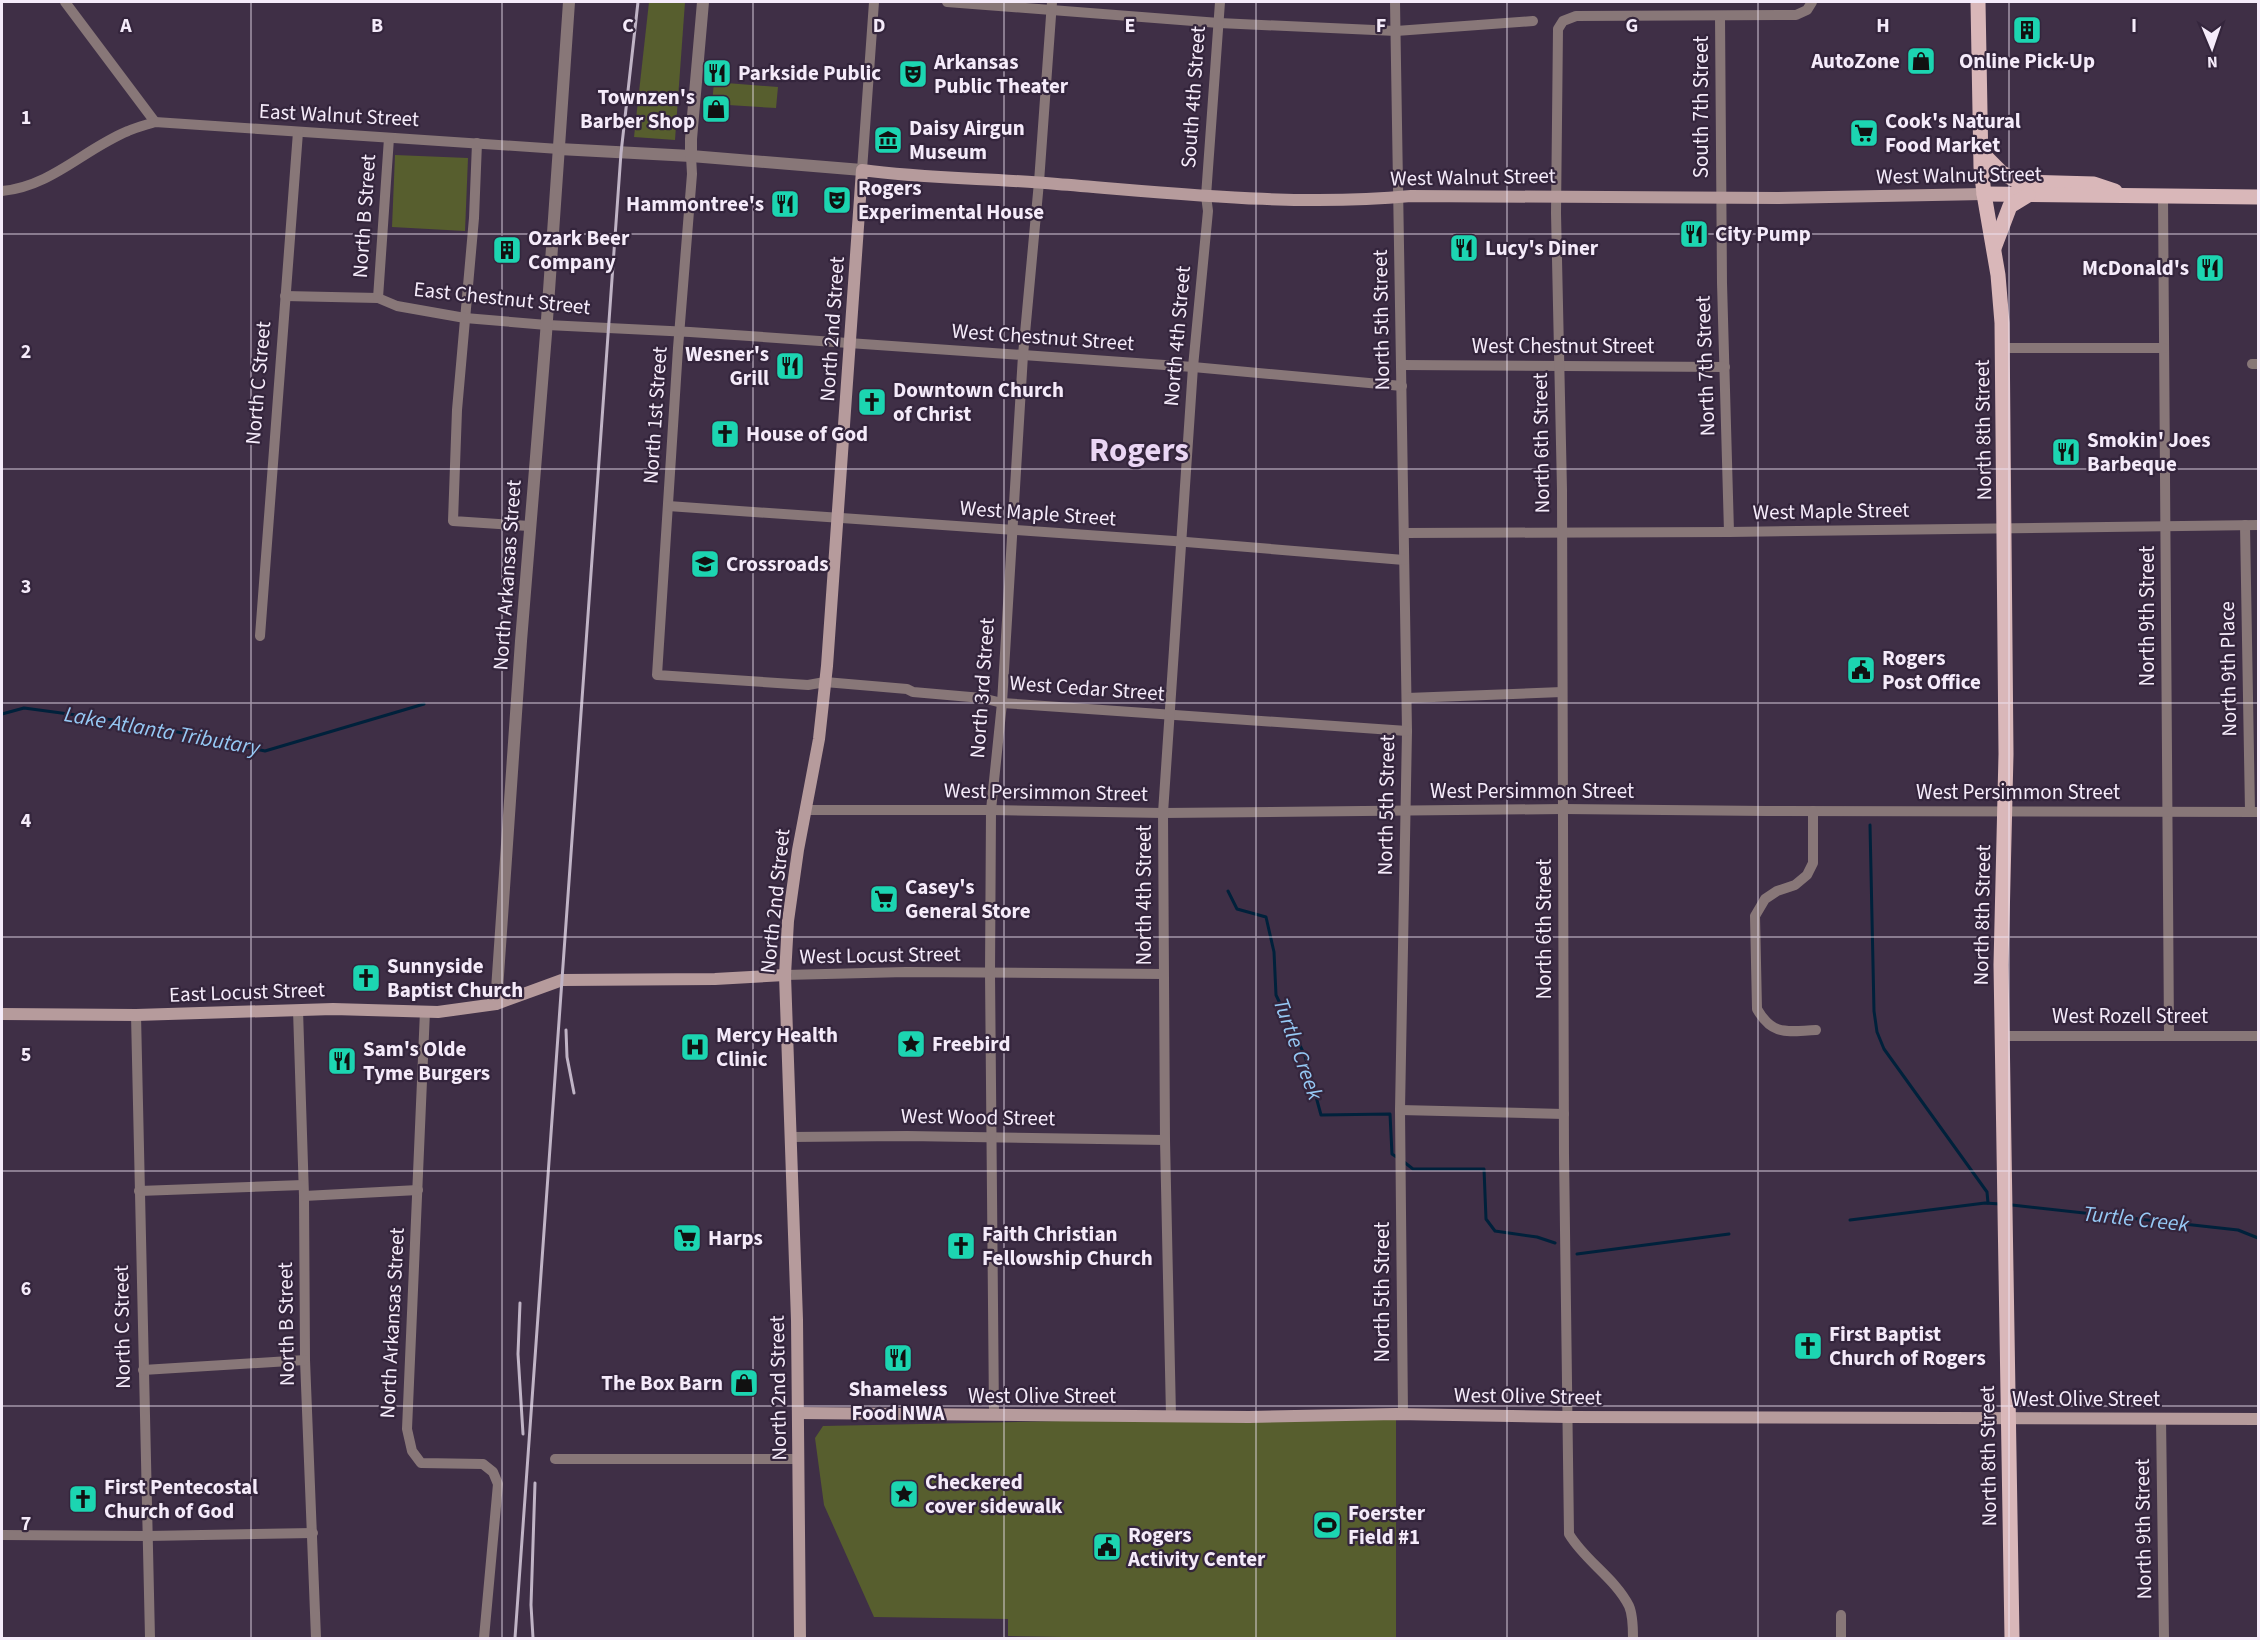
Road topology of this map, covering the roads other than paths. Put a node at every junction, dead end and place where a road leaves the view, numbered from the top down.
1 (65, 2) edge
2 (569, 2) edge
3 (703, 2) edge
4 (874, 2) edge
5 (946, 2) edge
6 (1220, 2) edge
7 (1395, 2) edge
8 (1978, 2) edge
9 (1052, 6) edge
10 (1810, 6) edge
11 (1720, 16) junction
12 (1533, 21) dead end
13 (1219, 23) junction
14 (1396, 31) junction
15 (155, 122) junction
16 (298, 132) junction
17 (389, 138) junction
18 (477, 143) junction
19 (559, 149) junction
20 (1980, 151) junction
21 (691, 156) junction
22 (862, 170) junction
23 (1039, 182) junction
24 (2, 191) edge
25 (1984, 194) junction
26 (2028, 195) junction
27 (1206, 196) junction
28 (1558, 196) junction
29 (2128, 196) junction
30 (2163, 196) junction
31 (2259, 197) edge
32 (1397, 198) junction
33 (1721, 198) junction
34 (1993, 250) junction
35 (285, 296) junction
36 (378, 298) junction
37 (465, 318) junction
38 (547, 325) junction
39 (680, 332) junction
40 (851, 344) junction
41 (2002, 348) junction
42 (2164, 348) junction
43 (1023, 355) junction
44 (1401, 364) junction
45 (1559, 366) junction
46 (1193, 367) junction
47 (1725, 367) junction
48 (1402, 386) junction
49 (668, 506) junction
50 (837, 519) junction
51 (529, 525) junction
52 (2245, 525) junction
53 (2259, 525) edge
54 (2166, 527) junction
55 (2005, 528) junction
56 (1012, 530) junction
57 (1728, 532) junction
58 (1404, 533) junction
59 (1561, 533) junction
60 (1182, 542) junction
61 (1404, 560) junction
62 (260, 636) dead end
63 (657, 675) joint
64 (825, 682) junction
65 (1562, 692) junction
66 (1407, 698) junction
67 (1002, 703) junction
68 (1171, 713) junction
69 (1407, 731) junction
70 (1563, 809) junction
71 (806, 810) junction
72 (991, 810) junction
73 (1404, 811) junction
74 (1813, 811) junction
75 (2004, 811) junction
76 (2168, 812) junction
77 (2254, 812) edge
78 (1163, 813) junction
79 (990, 973) junction
80 (1163, 974) junction
81 (785, 975) junction
82 (562, 980) joint
83 (496, 1004) junction
84 (298, 1010) junction
85 (425, 1011) junction
86 (2, 1014) edge
87 (136, 1015) junction
88 (1816, 1030) dead end
89 (2169, 1035) junction
90 (2002, 1036) junction
91 (2259, 1036) edge
92 (1400, 1110) junction
93 (1564, 1114) junction
94 (992, 1136) junction
95 (790, 1137) junction
96 (1165, 1140) junction
97 (304, 1190) junction
98 (418, 1190) junction
99 (139, 1191) junction
100 (305, 1360) junction
101 (142, 1370) junction
102 (798, 1413) junction
103 (1403, 1414) junction
104 (994, 1415) junction
105 (1171, 1416) junction
106 (1568, 1417) junction
107 (2161, 1418) junction
108 (2009, 1419) junction
109 (2259, 1419) edge
110 (555, 1459) dead end
111 (798, 1459) junction
112 (313, 1533) junction
113 (2, 1535) edge
114 (147, 1536) junction
115 (1841, 1615) dead end
116 (150, 1638) edge
117 (316, 1638) edge
118 (484, 1638) edge
119 (800, 1638) edge
120 (1633, 1638) edge
121 (1841, 1638) edge
122 (2012, 1638) edge
123 (2164, 1638) edge

1 - 15 street
2 - 19 street, North Arkansas Street
3 - 21 street
4 - 22 street
5 - 9 street
6 - 13 street, South 4th Street
7 - 14 street, North 5th Street
8 - 20 main road, North 8th Street
9 - 13 street
9 - 23 street, North 3rd Street
10 - 11 street
11 - 28 street, North 6th Street
11 - 33 street, South 7th Street
12 - 14 street
13 - 14 street
13 - 27 street, South 4th Street
14 - 32 street, North 5th Street
15 - 16 street, East Walnut Street
15 - 24 street, East Walnut Street
16 - 17 street, East Walnut Street
16 - 35 street, North C Street
17 - 18 street, East Walnut Street
17 - 36 street, North B Street
18 - 19 street, East Walnut Street
18 - 37 street
19 - 21 street, East Walnut Street
19 - 38 street, North Arkansas Street
20 - 25 main road, North 8th Street
20 - 29 main road
21 - 22 street, West Walnut Street
21 - 39 street, North 1st Street
22 - 23 main road, West Walnut Street
22 - 40 main road, North 2nd Street
23 - 27 main road, West Walnut Street
23 - 43 street, North 3rd Street
25 - 26 main road, West Walnut Street
25 - 33 main road, West Walnut Street
25 - 34 main road, North 8th Street
26 - 29 main road, West Walnut Street
26 - 34 main road
27 - 32 main road, West Walnut Street
27 - 46 street, North 4th Street
28 - 32 main road, West Walnut Street
28 - 33 main road, West Walnut Street
28 - 45 street, North 6th Street
29 - 30 main road, West Walnut Street
30 - 31 main road, West Walnut Street
30 - 42 street, North 9th Street
32 - 44 street, North 5th Street
33 - 47 street, North 7th Street
34 - 41 main road, North 8th Street
35 - 36 street, East Chestnut Street
35 - 62 street, North C Street
36 - 37 street, East Chestnut Street
37 - 38 street, East Chestnut Street
37 - 51 street
38 - 39 street, East Chestnut Street
38 - 51 street, North Arkansas Street
39 - 40 street, West Chestnut Street
39 - 49 street, North 1st Street
40 - 43 street, West Chestnut Street
40 - 50 main road, North 2nd Street
41 - 42 street
41 - 55 main road, North 8th Street
42 - 54 street, North 9th Street
43 - 46 street, West Chestnut Street
43 - 56 street, North 3rd Street
44 - 45 street, West Chestnut Street
44 - 48 street, North 5th Street
45 - 47 street, West Chestnut Street
45 - 59 street, North 6th Street
46 - 48 street, West Chestnut Street
46 - 60 street, North 4th Street
47 - 57 street, North 7th Street
48 - 58 street, North 5th Street
49 - 50 street, West Maple Street
49 - 63 street, North 1st Street
50 - 56 street, West Maple Street
50 - 64 main road, North 2nd Street
51 - 83 street, North Arkansas Street
52 - 53 street, West Maple Street
52 - 54 street, West Maple Street
52 - 77 street, North 9th Place
54 - 55 street, West Maple Street
54 - 76 street, North 9th Street
55 - 57 street, West Maple Street
55 - 75 main road, North 8th Street
56 - 60 street, West Maple Street
56 - 67 street, North 3rd Street
57 - 59 street, West Maple Street
58 - 59 street, West Maple Street
58 - 61 street, North 5th Street
59 - 65 street, North 6th Street
60 - 61 street, West Maple Street
60 - 68 street, North 4th Street
61 - 66 street, North 5th Street
63 - 64 street, West Cedar Street
64 - 67 street, West Cedar Street
64 - 71 main road, North 2nd Street
65 - 66 street
65 - 70 street, North 6th Street
66 - 69 street, North 5th Street
67 - 68 street, West Cedar Street
67 - 72 street, North 3rd Street
68 - 69 street, West Cedar Street
68 - 78 street, North 4th Street
69 - 73 street, North 5th Street
70 - 73 street, West Persimmon Street
70 - 74 street, West Persimmon Street
70 - 93 street, North 6th Street
71 - 72 street, West Persimmon Street
71 - 81 main road, North 2nd Street
72 - 78 street, West Persimmon Street
72 - 79 street, North 3rd Street
73 - 78 street, West Persimmon Street
73 - 92 street, North 5th Street
74 - 75 street, West Persimmon Street
74 - 88 street
75 - 76 street, West Persimmon Street
75 - 90 main road, North 8th Street
76 - 77 street, West Persimmon Street
76 - 89 street, North 9th Street
78 - 80 street, North 4th Street
79 - 80 street, West Locust Street
79 - 81 street, West Locust Street
79 - 94 street, North 3rd Street
80 - 96 street, North 4th Street
81 - 82 main road, West Locust Street
81 - 95 main road, North 2nd Street
82 - 83 main road, East Locust Street
83 - 85 main road, East Locust Street
84 - 85 main road, East Locust Street
84 - 87 main road, East Locust Street
84 - 97 street, North B Street
85 - 98 street, North Arkansas Street
86 - 87 main road, East Locust Street
87 - 99 street, North C Street
89 - 90 street, West Rozell Street
89 - 91 street, West Rozell Street
90 - 108 main road, North 8th Street
92 - 93 street
92 - 103 street, North 5th Street
93 - 106 street, North 6th Street
94 - 95 street, West Wood Street
94 - 96 street, West Wood Street
94 - 104 street, North 3rd Street
95 - 102 main road, North 2nd Street
96 - 105 street, North 4th Street
97 - 98 street
97 - 99 street
97 - 100 street, North B Street
98 - 118 street, North Arkansas Street
99 - 101 street, North C Street
100 - 101 street
100 - 112 street, North B Street
101 - 114 street, North C Street
102 - 104 main road, West Olive Street
102 - 111 main road, North 2nd Street
103 - 105 main road, West Olive Street
103 - 106 main road, West Olive Street
104 - 105 main road, West Olive Street
106 - 108 main road, West Olive Street
106 - 120 street, North 6th Street
107 - 108 main road, West Olive Street
107 - 109 main road, West Olive Street
107 - 123 street, North 9th Street
108 - 122 main road, North 8th Street
110 - 111 street
111 - 119 main road, North 2nd Street
112 - 114 street
112 - 117 street, North B Street
113 - 114 street
114 - 116 street, North C Street
115 - 121 street

